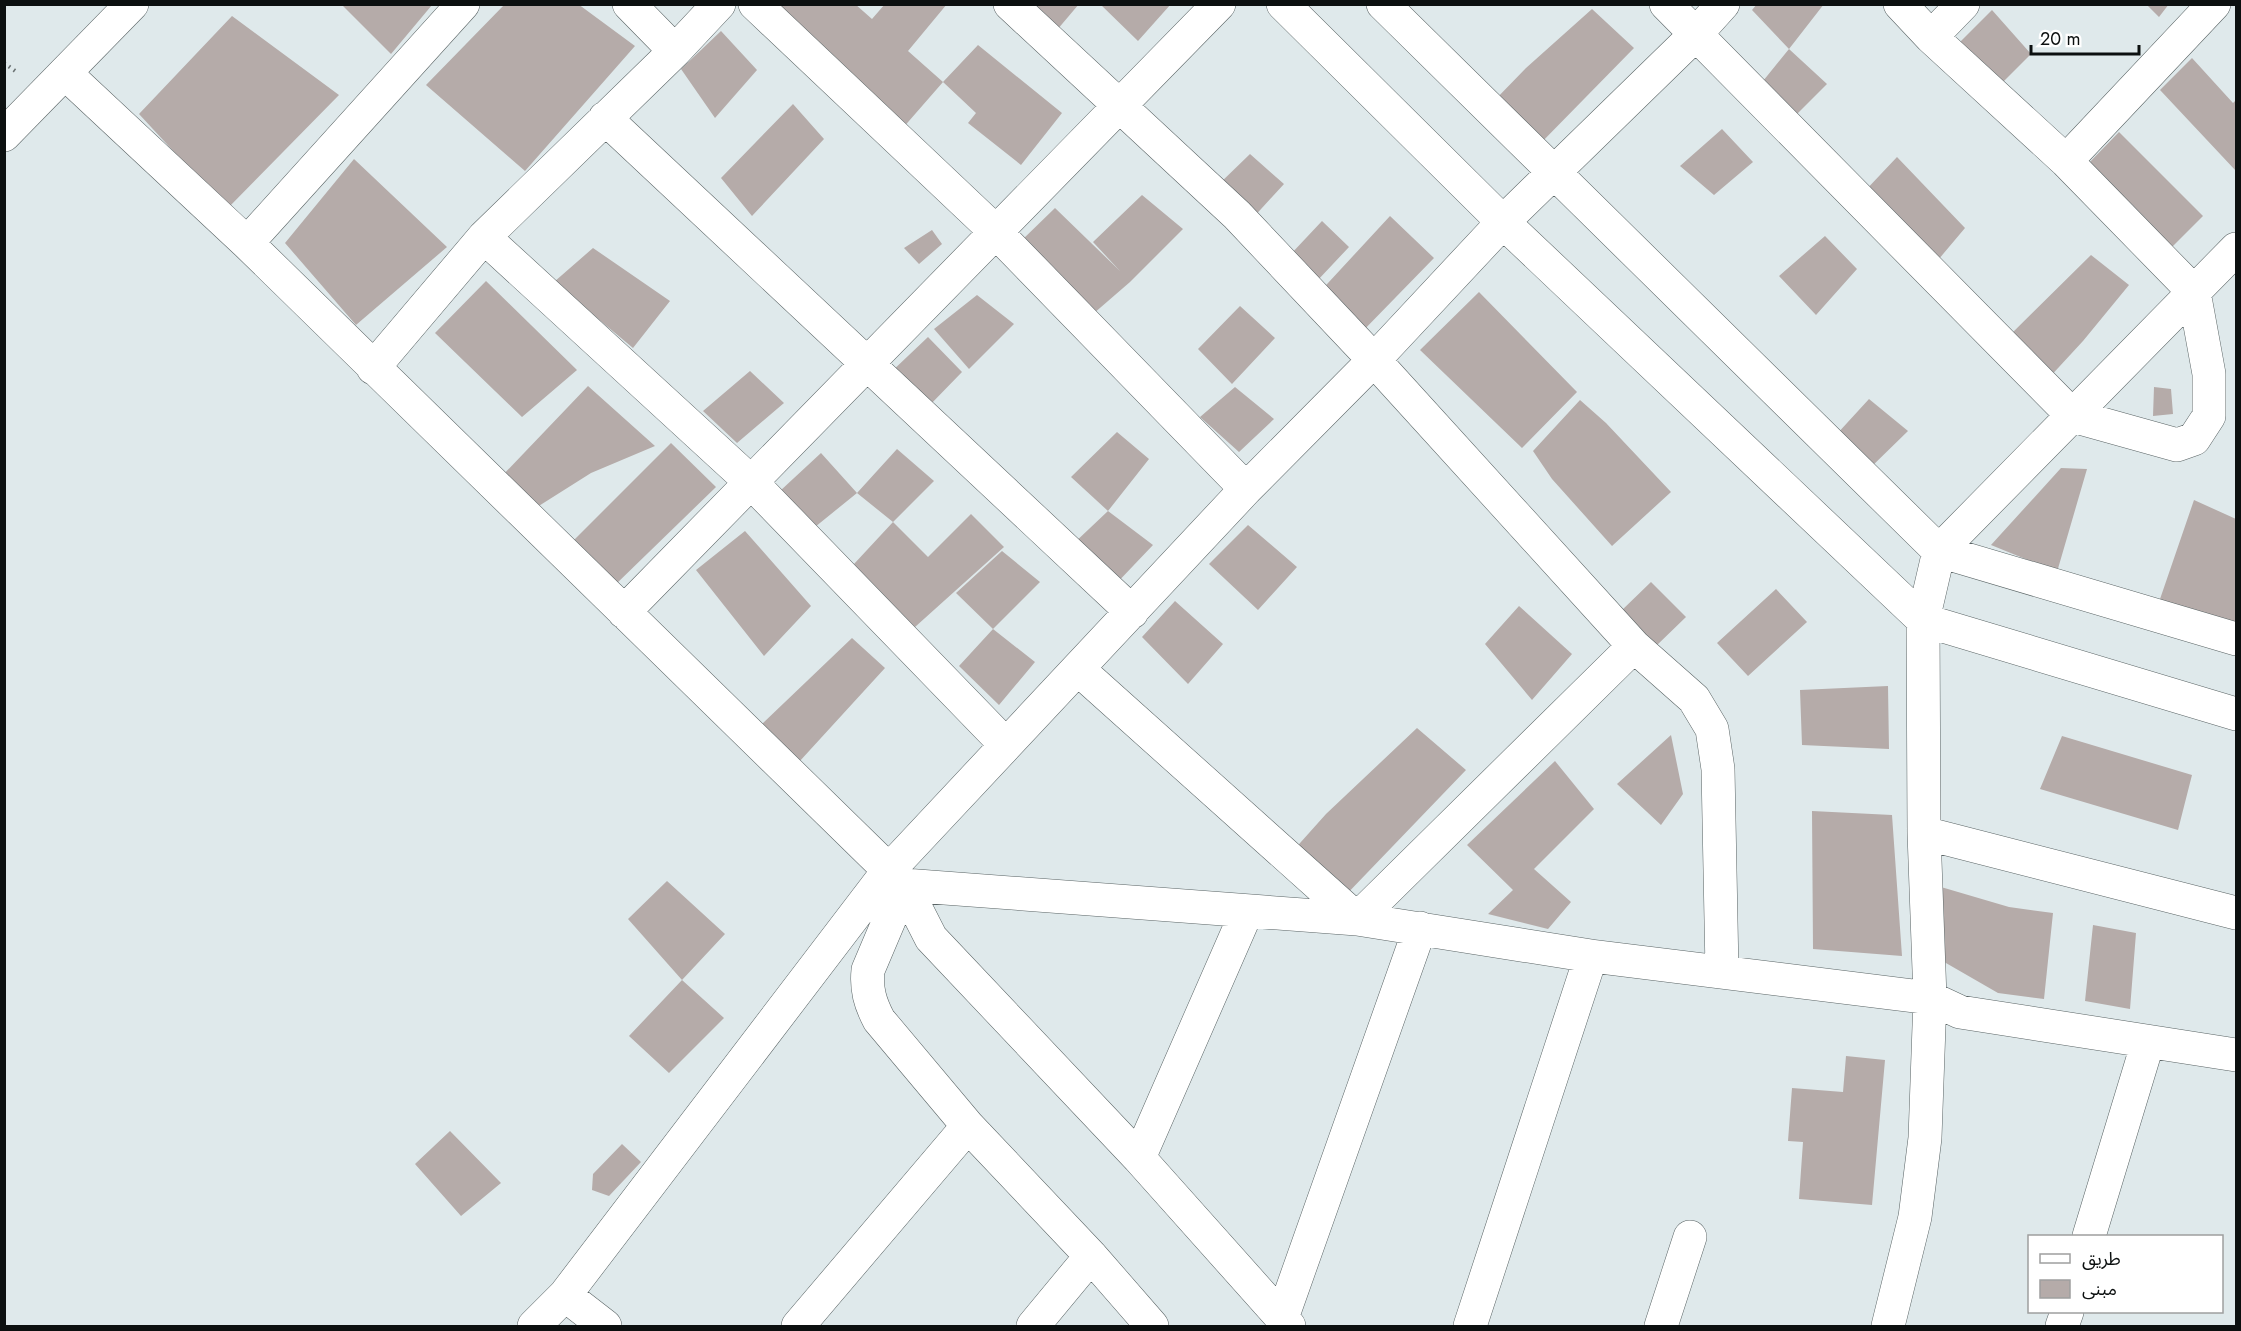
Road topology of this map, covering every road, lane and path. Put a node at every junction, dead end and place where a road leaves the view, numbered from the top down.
1 (132, 4) edge
2 (463, 4) edge
3 (629, 4) edge
4 (719, 4) edge
5 (755, 4) edge
6 (1010, 4) edge
7 (1219, 4) edge
8 (1283, 4) edge
9 (1383, 4) edge
10 (1666, 4) edge
11 (1723, 4) edge
12 (1900, 4) edge
13 (1962, 4) edge
14 (2214, 4) edge
15 (1696, 34) junction
16 (1931, 38) junction
17 (675, 51) junction
18 (64, 74) junction
19 (1119, 105) junction
20 (605, 118) junction
21 (4, 135) edge
22 (2067, 161) junction
23 (1554, 171) junction
24 (1503, 222) junction
25 (995, 231) junction
26 (484, 237) junction
27 (247, 243) junction
28 (2236, 249) edge
29 (2194, 292) junction
30 (1374, 360) junction
31 (867, 363) junction
32 (373, 368) junction
33 (2073, 416) junction
34 (751, 482) junction
35 (1246, 489) junction
36 (1939, 551) junction
37 (624, 612) junction
38 (1132, 612) junction
39 (1923, 620) junction
40 (2236, 639) edge
41 (1634, 646) junction
42 (1078, 669) junction
43 (2236, 714) edge
44 (1006, 745) junction
45 (1924, 833) junction
46 (896, 878) junction
47 (1247, 911) junction
48 (2236, 913) edge
49 (1357, 919) junction
50 (1420, 928) junction
51 (1592, 956) junction
52 (1722, 971) junction
53 (1930, 998) junction
54 (2148, 1042) junction
55 (2235, 1050) edge
56 (969, 1126) junction
57 (1139, 1158) junction
58 (2089, 1235) edge
59 (1690, 1237) dead end
60 (1091, 1256) junction
61 (565, 1295) junction
62 (1286, 1322) edge
63 (534, 1326) edge
64 (605, 1326) edge
65 (798, 1326) edge
66 (1033, 1326) edge
67 (1152, 1326) edge
68 (1470, 1326) edge
69 (1661, 1326) edge
70 (1888, 1326) edge

1 - 18 street
2 - 27 street
3 - 17 street
4 - 17 street
5 - 25 street
6 - 19 street
7 - 19 street
8 - 24 street
9 - 23 street
10 - 15 street
11 - 15 street
12 - 16 street
13 - 16 street
14 - 22 street
15 - 23 street
15 - 33 street
16 - 22 street
17 - 20 street
18 - 21 street
18 - 27 street
19 - 25 street
19 - 30 street
20 - 26 street
20 - 31 street
22 - 29 street
23 - 24 street
23 - 36 street
24 - 30 street
24 - 39 street
25 - 31 street
25 - 35 street
26 - 32 street
26 - 34 street
27 - 32 street
28 - 29 street
29 - 33 street
29 - 33 street
30 - 35 street
30 - 41 street
31 - 34 street
31 - 38 street
32 - 37 street
33 - 36 street
34 - 37 street
34 - 44 street
35 - 38 street
36 - 39 street
36 - 40 street
37 - 46 street
38 - 42 street
39 - 43 street
39 - 45 street
41 - 49 street
41 - 52 street
42 - 44 street
42 - 49 street
44 - 46 street
45 - 48 street
45 - 53 street
46 - 47 street
46 - 56 street
46 - 57 street
46 - 61 street
47 - 49 street
47 - 57 street
49 - 50 street
50 - 51 street
50 - 62 street
51 - 52 street
51 - 68 street
52 - 53 street
53 - 54 street
53 - 70 street
54 - 55 street
54 - 58 street
56 - 60 street
56 - 65 street
57 - 62 street
59 - 69 street
60 - 66 street
60 - 67 street
61 - 63 street
61 - 64 street

